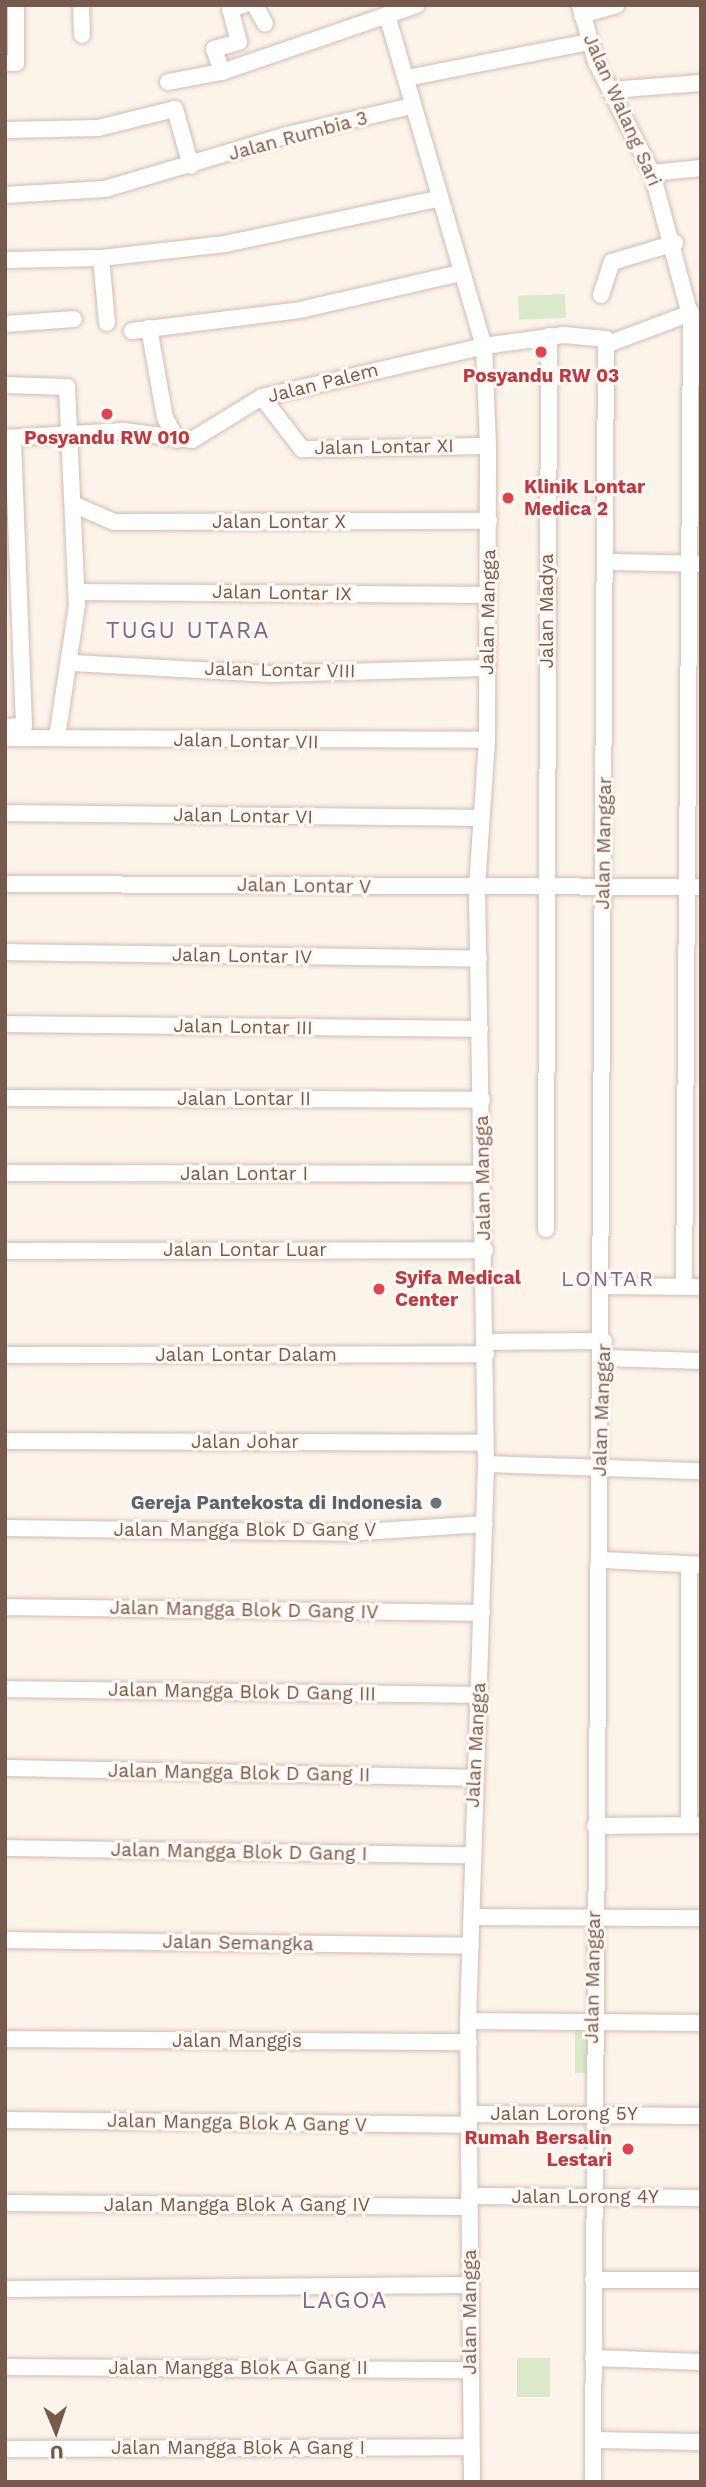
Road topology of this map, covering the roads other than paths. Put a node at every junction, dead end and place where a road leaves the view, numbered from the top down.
1 (16, 5) edge
2 (81, 5) edge
3 (243, 5) edge
4 (256, 5) edge
5 (417, 5) edge
6 (617, 5) edge
7 (581, 10) edge
8 (387, 15) junction
9 (265, 24) dead end
10 (82, 34) dead end
11 (589, 41) junction
12 (5, 63) edge
13 (222, 72) junction
14 (407, 78) junction
15 (168, 82) dead end
16 (701, 83) edge
17 (611, 90) junction
18 (409, 107) junction
19 (5, 130) edge
20 (191, 166) junction
21 (701, 168) edge
22 (652, 173) junction
23 (5, 195) edge
24 (437, 199) junction
25 (675, 243) junction
26 (101, 258) junction
27 (5, 260) edge
28 (460, 273) junction
29 (601, 295) dead end
30 (694, 301) edge
31 (74, 319) dead end
32 (107, 323) dead end
33 (5, 324) edge
34 (149, 328) junction
35 (132, 331) dead end
36 (549, 336) junction
37 (607, 341) junction
38 (484, 346) junction
39 (5, 385) edge
40 (262, 397) junction
41 (68, 434) junction
42 (9, 438) edge
43 (177, 440) junction
44 (488, 446) junction
45 (73, 504) junction
46 (489, 521) junction
47 (608, 562) junction
48 (694, 564) edge
49 (78, 592) junction
50 (487, 596) junction
51 (73, 663) junction
52 (486, 668) junction
53 (5, 727) edge
54 (57, 737) junction
55 (5, 738) edge
56 (487, 740) junction
57 (5, 813) edge
58 (480, 818) junction
59 (5, 884) edge
60 (477, 887) junction
61 (546, 887) junction
62 (603, 887) junction
63 (694, 887) edge
64 (5, 952) edge
65 (479, 959) junction
66 (5, 1024) edge
67 (481, 1029) junction
68 (5, 1098) edge
69 (482, 1100) junction
70 (5, 1173) edge
71 (483, 1174) junction
72 (546, 1229) dead end
73 (485, 1250) junction
74 (5, 1251) edge
75 (604, 1286) junction
76 (692, 1286) edge
77 (604, 1341) junction
78 (486, 1348) junction
79 (5, 1355) edge
80 (604, 1358) junction
81 (701, 1361) edge
82 (5, 1441) edge
83 (485, 1443) junction
84 (486, 1464) junction
85 (600, 1470) junction
86 (701, 1471) edge
87 (485, 1524) junction
88 (5, 1528) edge
89 (600, 1560) junction
90 (695, 1565) edge
91 (5, 1607) edge
92 (482, 1613) junction
93 (5, 1689) edge
94 (479, 1695) junction
95 (5, 1768) edge
96 (474, 1778) junction
97 (695, 1825) edge
98 (595, 1826) junction
99 (5, 1848) edge
100 (472, 1855) junction
101 (473, 1917) junction
102 (594, 1917) junction
103 (701, 1918) edge
104 (5, 1940) edge
105 (471, 1946) junction
106 (593, 2020) junction
107 (468, 2021) junction
108 (701, 2022) edge
109 (5, 2039) edge
110 (469, 2042) junction
111 (592, 2113) junction
112 (701, 2116) edge
113 (5, 2120) edge
114 (469, 2120) junction
115 (593, 2196) junction
116 (701, 2198) edge
117 (469, 2201) junction
118 (5, 2203) edge
119 (593, 2280) junction
120 (701, 2280) edge
121 (469, 2285) junction
122 (5, 2289) edge
123 (593, 2358) junction
124 (701, 2362) edge
125 (5, 2367) edge
126 (470, 2370) junction
127 (593, 2440) junction
128 (701, 2442) edge
129 (471, 2447) junction
130 (5, 2449) edge
131 (472, 2482) edge
132 (593, 2482) edge

1 - 12 street
2 - 10 street
3 - 13 street
4 - 9 street
5 - 8 street
6 - 7 street
7 - 11 street, Jalan Walang Sari
8 - 13 street
8 - 14 street, Jalan Mangga
11 - 14 street
11 - 17 street, Jalan Walang Sari
13 - 15 street
14 - 18 street, Jalan Mangga
16 - 17 street
17 - 22 street, Jalan Walang Sari
18 - 20 street, Jalan Rumbia 3
18 - 24 street, Jalan Mangga
19 - 20 street
20 - 23 street, Jalan Rumbia 3
21 - 22 street
22 - 25 street, Jalan Walang Sari
24 - 26 street
24 - 28 street, Jalan Mangga
25 - 29 street
25 - 30 street, Jalan Walang Sari
26 - 27 street
26 - 32 street
28 - 34 street
28 - 38 street, Jalan Mangga
30 - 37 street
30 - 48 street, Jalan Walang Sari
31 - 33 street
34 - 35 street
34 - 43 street
36 - 37 street, Jalan Palem
36 - 38 street, Jalan Palem
36 - 61 street, Jalan Madya
37 - 47 street, Jalan Manggar
38 - 40 street, Jalan Palem
38 - 44 street, Jalan Mangga
39 - 41 street
40 - 43 street, Jalan Palem
40 - 44 street, Jalan Lontar XI
41 - 42 street, Jalan Palem
41 - 43 street, Jalan Palem
41 - 45 street
42 - 53 street
44 - 46 street, Jalan Mangga
45 - 46 street, Jalan Lontar X
45 - 49 street
46 - 50 street, Jalan Mangga
47 - 48 street
47 - 62 street, Jalan Manggar
48 - 63 street, Jalan Walang Sari
49 - 50 street, Jalan Lontar IX
49 - 51 street
50 - 52 street, Jalan Mangga
51 - 52 street, Jalan Lontar VIII
51 - 54 street
52 - 56 street, Jalan Mangga
54 - 55 street, Jalan Lontar VII
54 - 56 street, Jalan Lontar VII
56 - 58 street, Jalan Mangga
57 - 58 street, Jalan Lontar VI
58 - 60 street, Jalan Mangga
59 - 60 street, Jalan Lontar V
60 - 61 street, Jalan Lontar V
60 - 65 street, Jalan Mangga
61 - 62 street, Jalan Lontar V
61 - 72 street, Jalan Madya
62 - 63 street, Jalan Lontar V
62 - 75 street, Jalan Manggar
63 - 76 street, Jalan Walang Sari
64 - 65 street, Jalan Lontar IV
65 - 67 street, Jalan Mangga
66 - 67 street, Jalan Lontar III
67 - 69 street, Jalan Mangga
68 - 69 street, Jalan Lontar II
69 - 71 street, Jalan Mangga
70 - 71 street, Jalan Lontar I
71 - 73 street, Jalan Mangga
73 - 74 street, Jalan Lontar Luar
73 - 78 street, Jalan Mangga
75 - 76 street
75 - 77 street, Jalan Manggar
77 - 78 street, Jalan Lontar Dalam
77 - 80 street, Jalan Manggar
78 - 79 street, Jalan Lontar Dalam
78 - 83 street, Jalan Mangga
80 - 81 street
80 - 85 street, Jalan Manggar
82 - 83 street, Jalan Johar
83 - 84 street, Jalan Mangga
84 - 85 street
84 - 87 street, Jalan Mangga
85 - 86 street
85 - 89 street, Jalan Manggar
87 - 88 street, Jalan Mangga Blok D Gang V
87 - 92 street, Jalan Mangga
89 - 90 street
89 - 98 street, Jalan Manggar
90 - 97 street
91 - 92 street, Jalan Mangga Blok D Gang IV
92 - 94 street, Jalan Mangga
93 - 94 street, Jalan Mangga Blok D Gang III
94 - 96 street, Jalan Mangga
95 - 96 street, Jalan Mangga Blok D Gang II
96 - 100 street, Jalan Mangga
97 - 98 street
98 - 102 street, Jalan Manggar
99 - 100 street, Jalan Mangga Blok D Gang I
100 - 101 street, Jalan Mangga
101 - 102 street
101 - 105 street, Jalan Mangga
102 - 103 street
102 - 106 street, Jalan Manggar
104 - 105 street, Jalan Semangka
105 - 107 street, Jalan Mangga
106 - 107 street
106 - 108 street
106 - 111 street, Jalan Manggar
107 - 110 street, Jalan Mangga
109 - 110 street, Jalan Manggis
110 - 114 street, Jalan Mangga
111 - 112 street, Jalan Lorong 5Y
111 - 114 street, Jalan Lorong 5Y
111 - 115 street, Jalan Manggar
113 - 114 street, Jalan Mangga Blok A Gang V
114 - 117 street, Jalan Mangga
115 - 116 street, Jalan Lorong 4Y
115 - 117 street, Jalan Lorong 4Y
115 - 119 street, Jalan Manggar
117 - 118 street, Jalan Mangga Blok A Gang IV
117 - 121 street, Jalan Mangga
119 - 120 street
119 - 123 street, Jalan Manggar
121 - 122 street
121 - 126 street, Jalan Mangga
123 - 124 street
123 - 127 street, Jalan Manggar
125 - 126 street, Jalan Mangga Blok A Gang II
126 - 129 street, Jalan Mangga
127 - 128 street
127 - 132 street, Jalan Manggar
129 - 130 street, Jalan Mangga Blok A Gang I
129 - 131 street, Jalan Mangga

